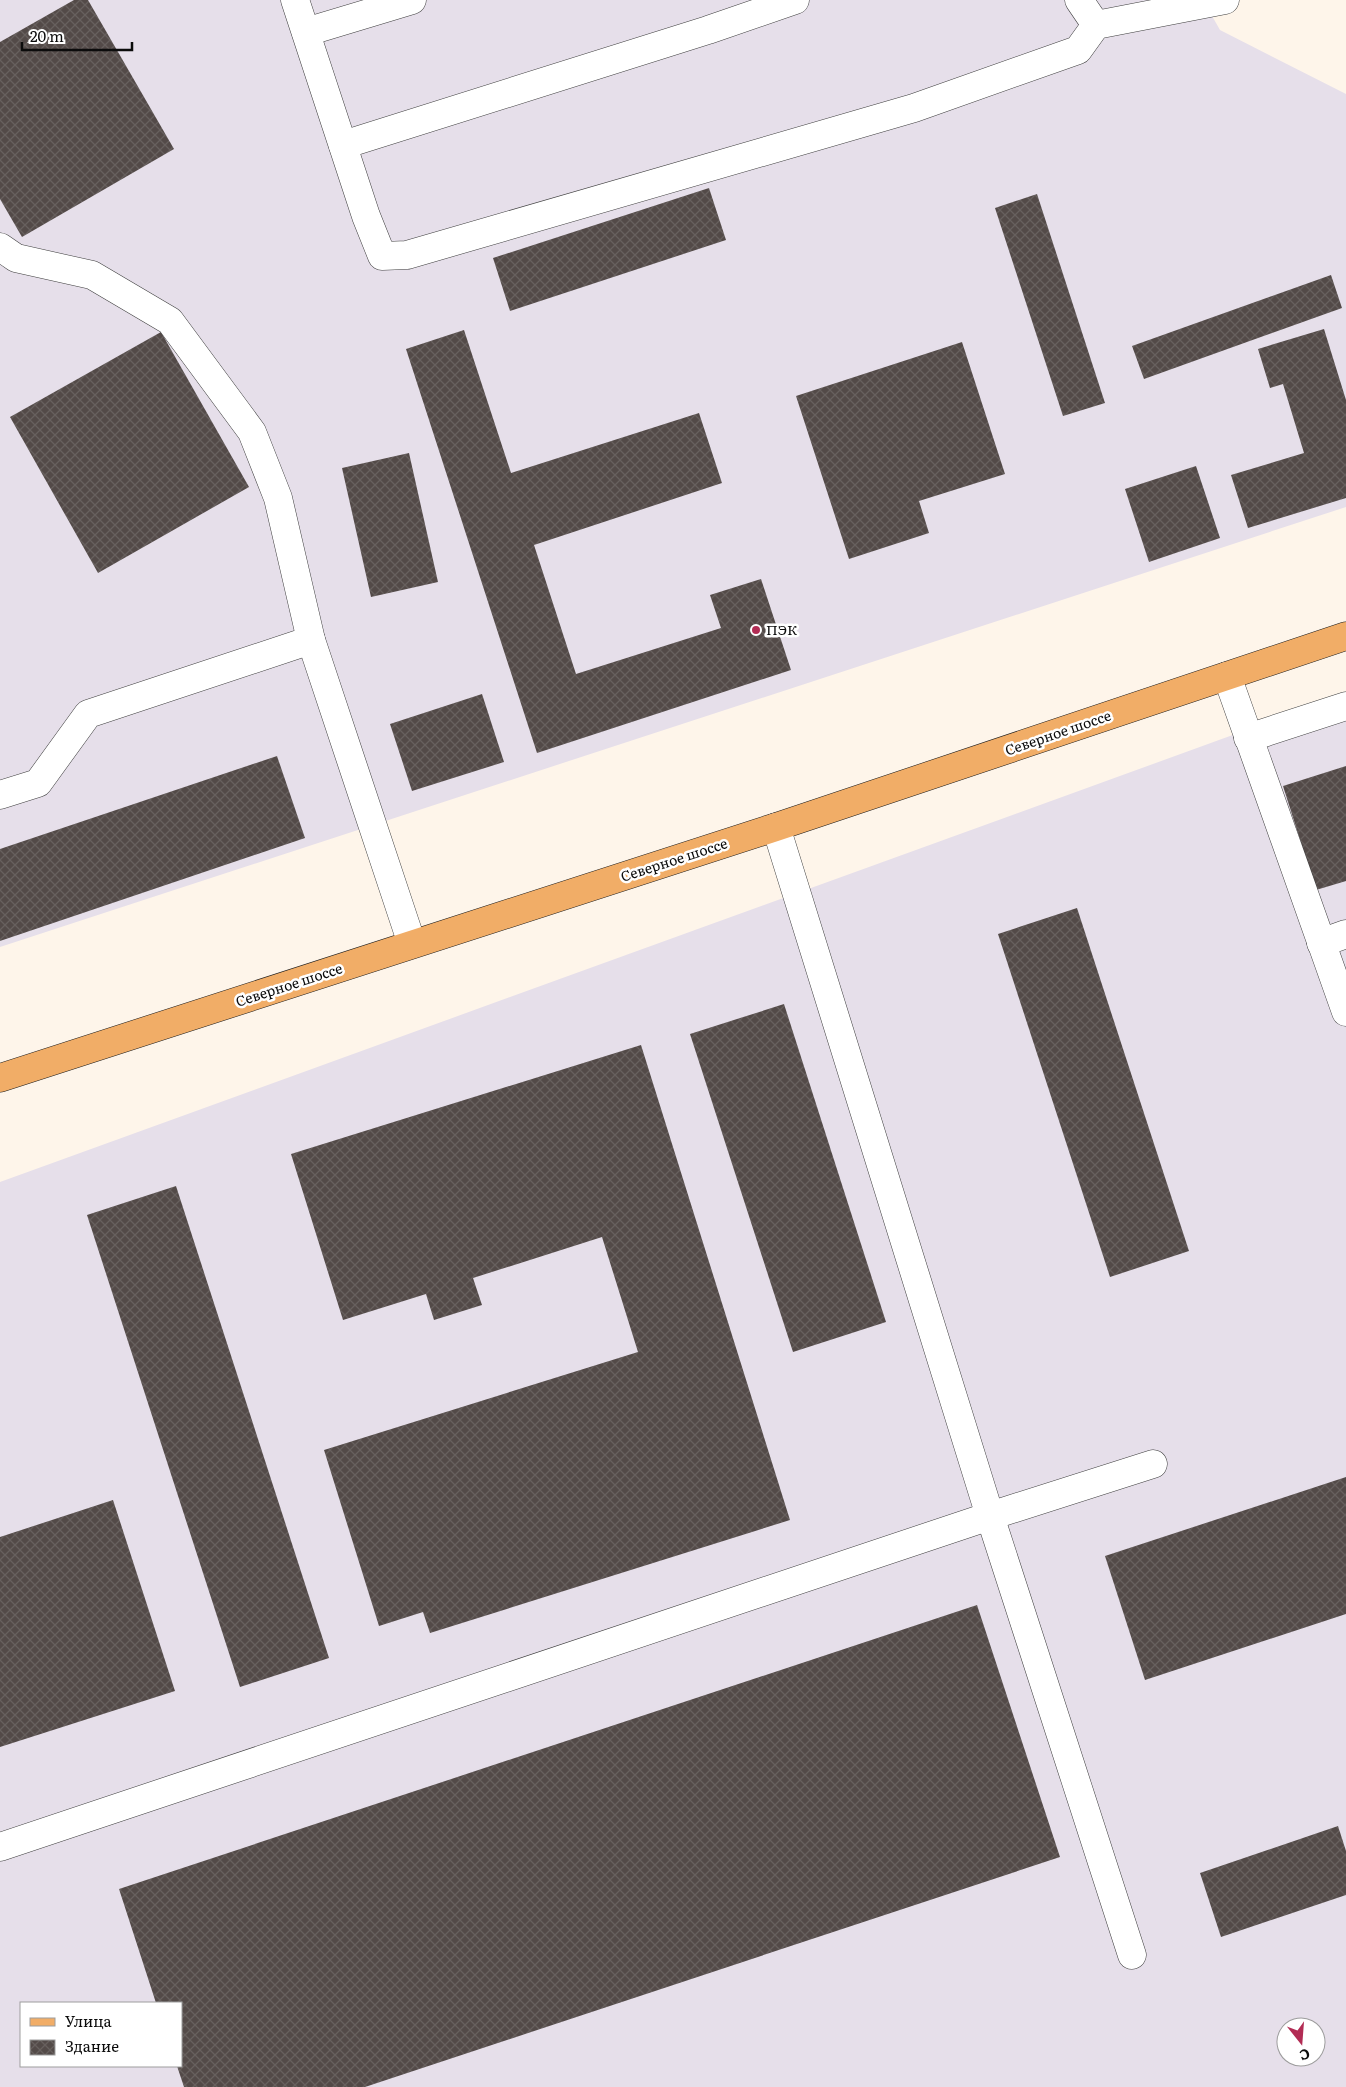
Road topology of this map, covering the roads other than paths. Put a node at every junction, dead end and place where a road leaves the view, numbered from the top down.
1 (296, 0) edge
2 (412, 0) edge
3 (796, 0) edge
4 (1079, 0) edge
5 (1225, 0) edge
6 (1096, 25) junction
7 (306, 32) junction
8 (343, 145) junction
9 (0, 247) edge
10 (1346, 636) edge
11 (311, 640) junction
12 (1226, 676) junction
13 (1346, 706) edge
14 (1248, 738) junction
15 (0, 795) edge
16 (776, 827) junction
17 (1334, 938) edge
18 (412, 944) junction
19 (1346, 1012) edge
20 (0, 1078) edge
21 (1153, 1464) dead end
22 (990, 1516) junction
23 (0, 1847) edge
24 (1132, 1956) dead end

1 - 7 lane
2 - 7 lane
3 - 8 lane
4 - 6 lane
5 - 6 lane
6 - 8 lane
7 - 8 lane
9 - 11 lane
10 - 12 main road, Северное шоссе
11 - 15 lane
11 - 18 lane
12 - 14 lane
12 - 16 main road, Северное шоссе
13 - 14 lane
14 - 17 lane
16 - 18 main road, Северное шоссе
16 - 22 lane
17 - 19 lane
18 - 20 main road, Северное шоссе
21 - 22 lane
22 - 23 lane
22 - 24 lane

